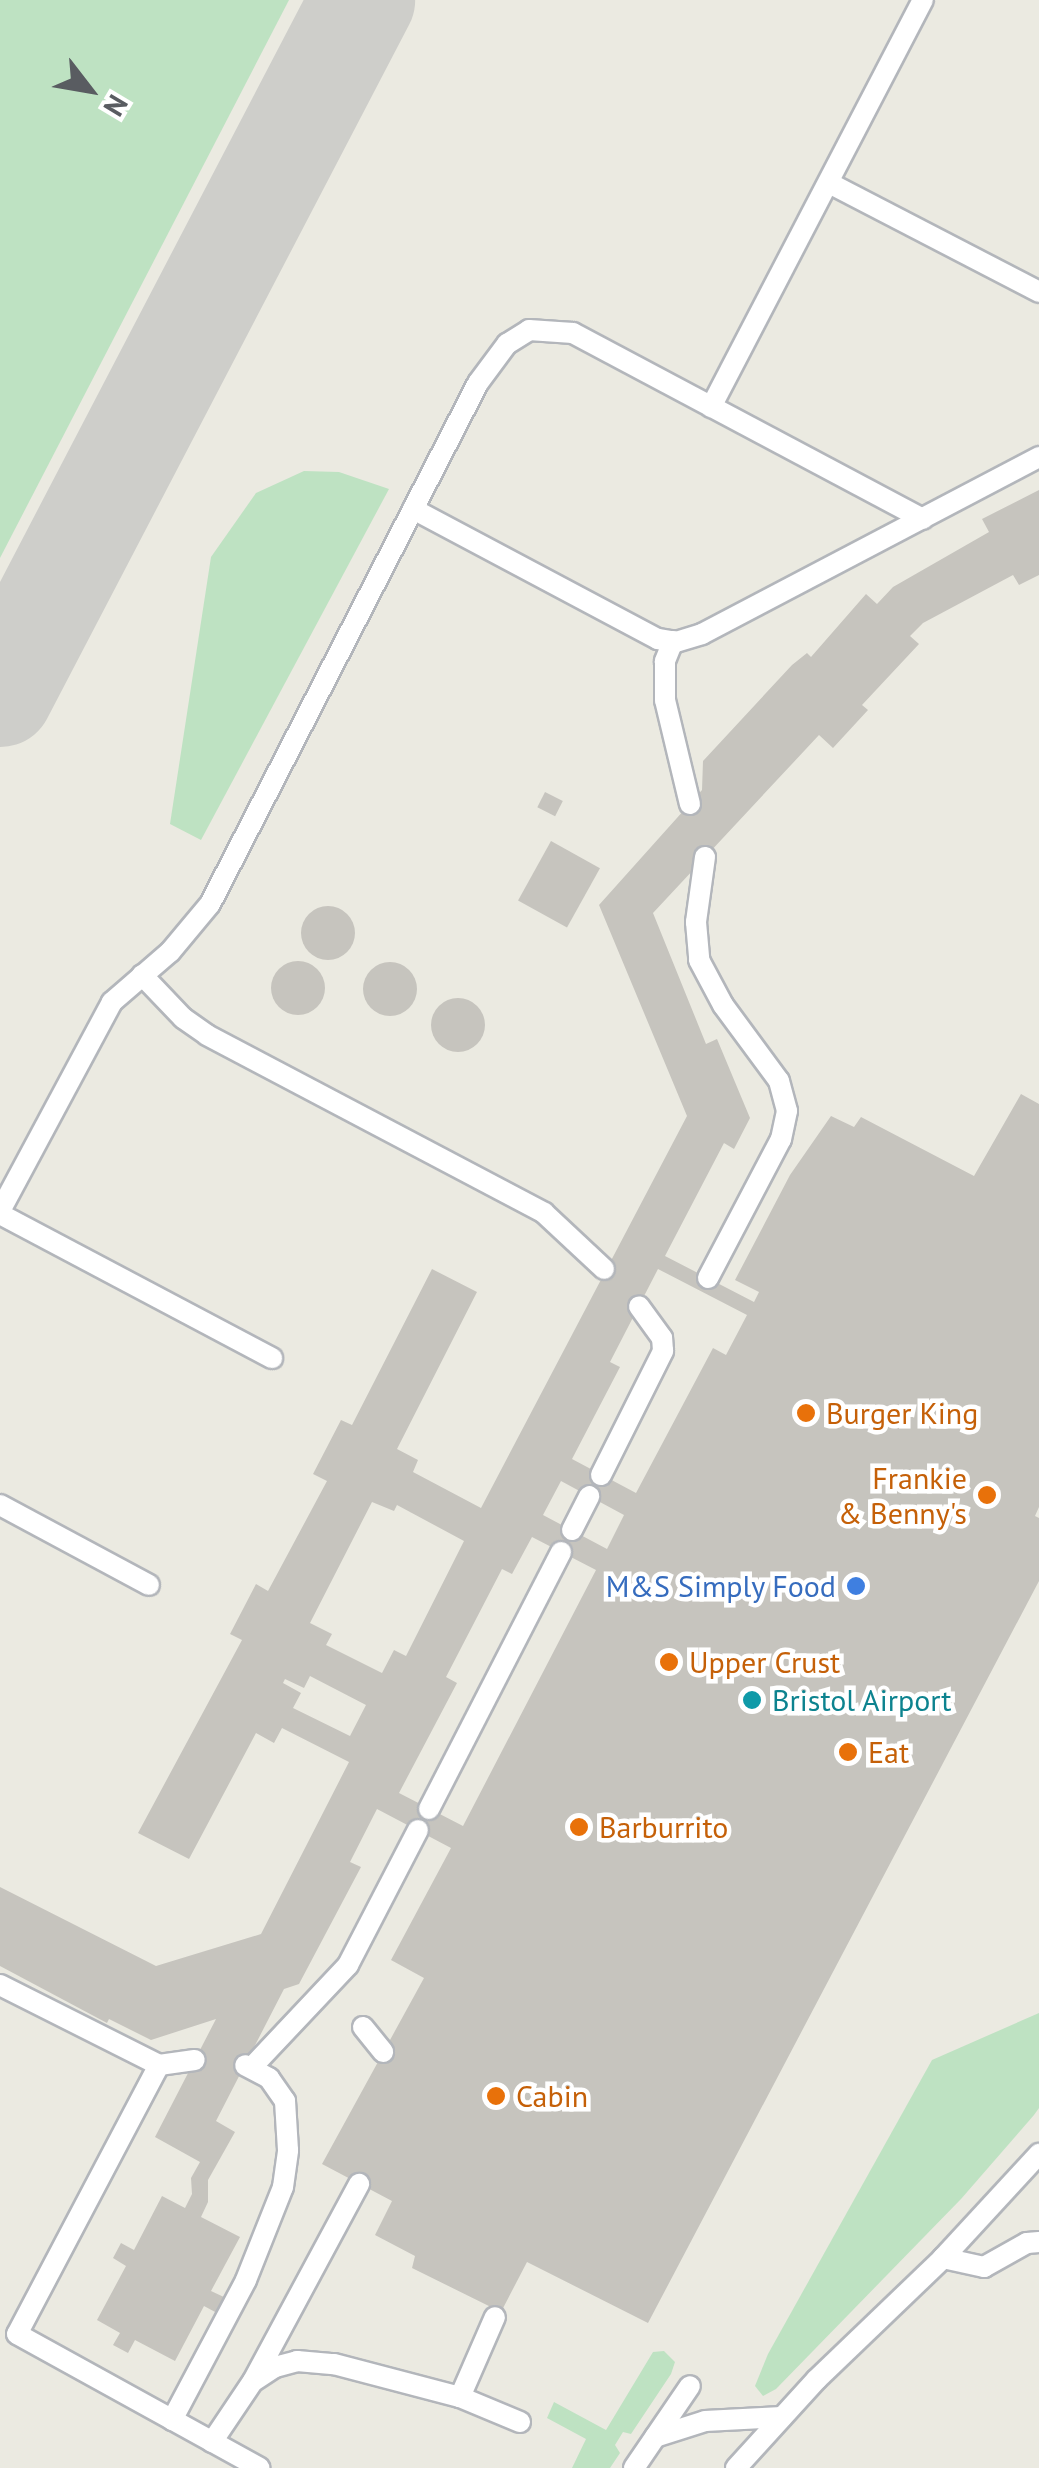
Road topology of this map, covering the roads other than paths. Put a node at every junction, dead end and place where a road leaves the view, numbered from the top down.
1 (923, 0) edge
2 (829, 183) junction
3 (1039, 292) edge
4 (711, 407) junction
5 (1039, 457) edge
6 (412, 509) junction
7 (924, 519) junction
8 (673, 641) junction
9 (690, 804) dead end
10 (705, 857) dead end
11 (142, 975) junction
12 (0, 1212) edge
13 (604, 1269) dead end
14 (708, 1278) dead end
15 (638, 1306) dead end
16 (272, 1358) dead end
17 (601, 1474) dead end
18 (590, 1496) dead end
19 (0, 1505) edge
20 (572, 1530) dead end
21 (562, 1552) dead end
22 (149, 1584) dead end
23 (429, 1809) dead end
24 (418, 1830) dead end
25 (0, 1985) edge
26 (363, 2027) dead end
27 (384, 2052) dead end
28 (195, 2060) dead end
29 (159, 2065) junction
30 (1039, 2154) edge
31 (359, 2184) dead end
32 (1039, 2242) edge
33 (944, 2258) junction
34 (495, 2317) dead end
35 (8, 2330) edge
36 (253, 2381) junction
37 (690, 2386) dead end
38 (460, 2397) junction
39 (782, 2416) junction
40 (172, 2420) junction
41 (520, 2422) dead end
42 (655, 2437) junction
43 (212, 2442) junction
44 (260, 2468) edge
45 (634, 2468) edge
46 (736, 2468) edge

1 - 2 lane
2 - 3 lane
2 - 4 lane
4 - 6 lane
4 - 7 lane
5 - 7 lane
6 - 8 lane
6 - 11 lane
7 - 8 lane
8 - 9 lane
10 - 14 lane
11 - 12 lane
11 - 13 lane
12 - 16 lane
15 - 17 lane
18 - 20 lane
19 - 22 lane
21 - 23 lane
24 - 40 lane
25 - 29 lane
26 - 27 lane
28 - 29 lane
29 - 35 lane
30 - 33 lane
31 - 36 lane
32 - 33 lane
33 - 39 lane
34 - 38 lane
35 - 40 lane
36 - 38 lane
36 - 43 lane
37 - 42 lane
38 - 41 lane
39 - 42 lane
39 - 46 lane
40 - 43 lane
42 - 45 lane
43 - 44 lane

